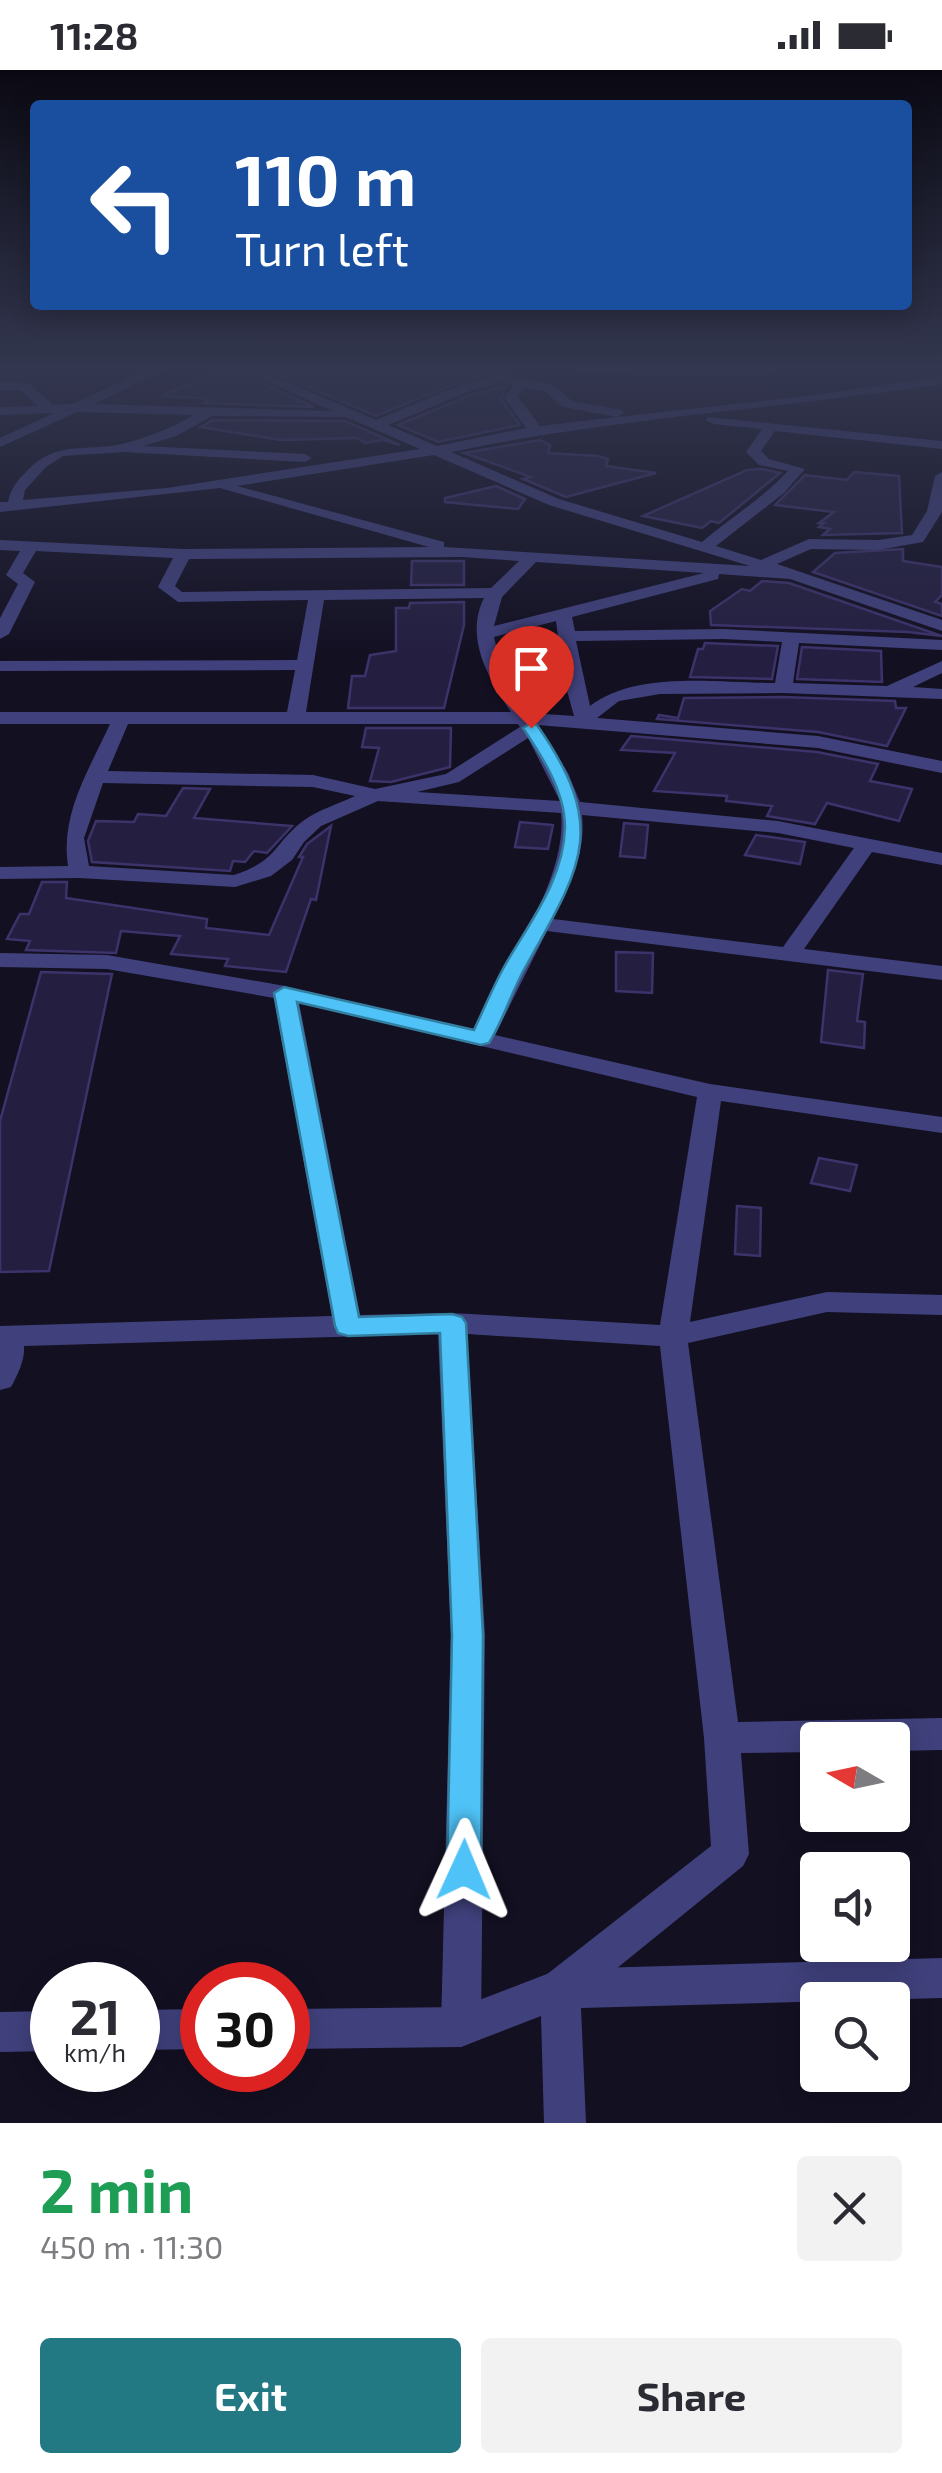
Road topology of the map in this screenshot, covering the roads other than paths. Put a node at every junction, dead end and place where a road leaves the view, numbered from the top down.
1 (41, 464) edge
2 (195, 464) edge
3 (334, 464) edge
4 (350, 464) edge
5 (470, 464) edge
6 (782, 464) edge
7 (336, 466) junction
8 (942, 476) edge
9 (209, 485) junction
10 (7, 507) edge
11 (938, 511) edge
12 (942, 540) edge
13 (878, 544) junction
14 (0, 545) edge
15 (31, 546) junction
16 (705, 548) junction
17 (462, 552) junction
18 (183, 554) junction
19 (533, 556) junction
20 (760, 566) junction
21 (731, 571) junction
22 (791, 574) junction
23 (496, 593) junction
24 (317, 595) junction
25 (563, 616) junction
26 (942, 626) edge
27 (0, 634) edge
28 (484, 634) junction
29 (567, 636) junction
30 (791, 637) junction
31 (942, 645) edge
32 (304, 664) junction
33 (0, 666) edge
34 (942, 666) edge
35 (783, 688) junction
36 (890, 692) junction
37 (942, 694) edge
38 (0, 718) edge
39 (120, 719) junction
40 (295, 720) junction
41 (582, 721) junction
42 (528, 723) junction
43 (942, 767) edge
44 (96, 777) junction
45 (375, 796) junction
46 (571, 806) junction
47 (867, 844) junction
48 (942, 859) edge
49 (79, 872) junction
50 (0, 873) edge
51 (540, 924) junction
52 (789, 954) junction
53 (0, 960) edge
54 (942, 973) edge
55 (284, 993) junction
56 (481, 1038) junction
57 (710, 1092) junction
58 (942, 1125) edge
59 (942, 1305) edge
60 (452, 1323) junction
61 (348, 1326) junction
62 (4, 1336) edge
63 (673, 1336) junction
64 (0, 1379) edge
65 (942, 1734) edge
66 (722, 1738) junction
67 (942, 1978) edge
68 (560, 1989) junction
69 (461, 2027) junction
70 (310, 2029) edge
71 (30, 2031) edge
72 (0, 2032) edge
73 (565, 2123) edge

1 - 10 street
2 - 9 street
3 - 7 street
4 - 7 street
5 - 16 street
6 - 16 street
7 - 9 street
8 - 11 street
9 - 10 street
9 - 17 street
11 - 13 street
12 - 13 street
13 - 20 street
14 - 15 street
15 - 18 street
15 - 27 street
16 - 20 street
17 - 18 street
17 - 19 street
18 - 24 street
19 - 21 street
19 - 23 street
20 - 22 street
21 - 22 street
21 - 25 street
22 - 26 street
23 - 24 street
23 - 28 street
24 - 32 street
25 - 28 street
25 - 29 street
28 - 42 street
29 - 30 street
29 - 41 street
30 - 31 street
30 - 35 street
32 - 33 street
32 - 40 street
34 - 36 street
35 - 36 street
35 - 41 street
36 - 37 street
38 - 39 street
39 - 40 street
39 - 44 street
40 - 42 street
41 - 42 street
41 - 43 street
42 - 45 street
42 - 46 street
44 - 45 street
44 - 49 street
45 - 46 street
45 - 49 street
46 - 47 street
46 - 51 street
47 - 48 street
47 - 52 street
49 - 50 street
51 - 52 street
51 - 56 street
52 - 54 street
53 - 55 street
55 - 56 street
55 - 61 street
56 - 57 street
57 - 58 street
57 - 63 street
59 - 63 street
60 - 61 street
60 - 63 street
60 - 69 street
61 - 62 street
62 - 64 street
63 - 66 street
65 - 66 street
66 - 68 street
67 - 68 street
68 - 69 street
68 - 73 street
69 - 70 street
71 - 72 street

